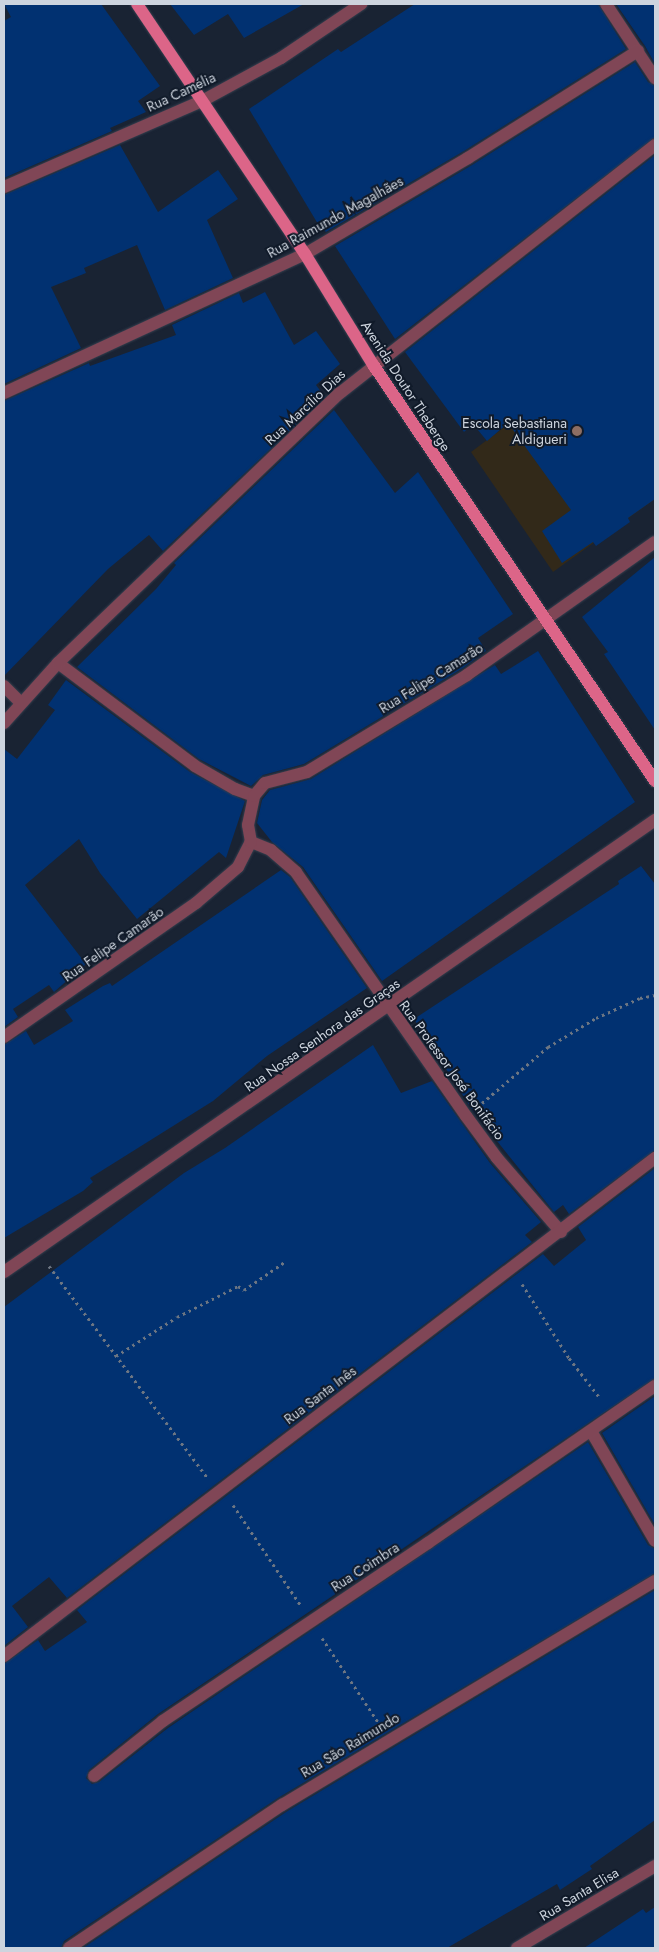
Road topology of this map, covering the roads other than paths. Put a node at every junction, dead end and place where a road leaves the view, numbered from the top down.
1 (137, 4) edge
2 (361, 4) edge
3 (606, 4) edge
4 (638, 52) junction
5 (655, 78) edge
6 (202, 101) junction
7 (655, 145) edge
8 (4, 186) edge
9 (305, 254) junction
10 (374, 366) junction
11 (4, 394) edge
12 (655, 542) edge
13 (545, 620) junction
14 (58, 663) junction
15 (4, 686) edge
16 (20, 702) junction
17 (4, 723) edge
18 (655, 781) edge
19 (254, 796) junction
20 (655, 820) edge
21 (250, 842) junction
22 (388, 1008) junction
23 (4, 1037) edge
24 (655, 1158) edge
25 (561, 1232) junction
26 (4, 1272) edge
27 (655, 1386) edge
28 (591, 1431) junction
29 (655, 1541) edge
30 (655, 1581) edge
31 (4, 1656) edge
32 (94, 1776) dead end
33 (655, 1867) edge
34 (69, 1948) edge
35 (517, 1948) edge

1 - 6 main road, Avenida Doutor Theberge
2 - 6 street, Rua Camélia
3 - 4 street
4 - 5 street
4 - 9 street, Rua Raimundo Magalhães
6 - 8 street, Rua Camélia
6 - 9 main road, Avenida Doutor Theberge
7 - 10 street, Rua Marcílio Dias
9 - 10 main road, Avenida Doutor Theberge
9 - 11 street, Rua Raimundo Magalhães
10 - 13 main road, Avenida Doutor Theberge
10 - 14 street, Rua Marcílio Dias
12 - 13 street, Rua Felipe Camarão
13 - 18 main road, Avenida Doutor Theberge
13 - 19 street, Rua Felipe Camarão
14 - 16 street, Rua Marcílio Dias
14 - 19 street
15 - 16 street
16 - 17 street, Rua Marcílio Dias
19 - 21 street, Rua Felipe Camarão
20 - 22 street, Rua Nossa Senhora das Graças
21 - 22 street, Rua Professor José Bonifácio
21 - 23 street, Rua Felipe Camarão
22 - 25 street, Rua Professor José Bonifácio
22 - 26 street, Rua Nossa Senhora das Graças
24 - 25 street, Rua Santa Inês
25 - 31 street, Rua Santa Inês
27 - 28 street, Rua Coimbra
28 - 29 street
28 - 32 street, Rua Coimbra
30 - 34 street, Rua São Raimundo
33 - 35 street, Rua Santa Elisa

